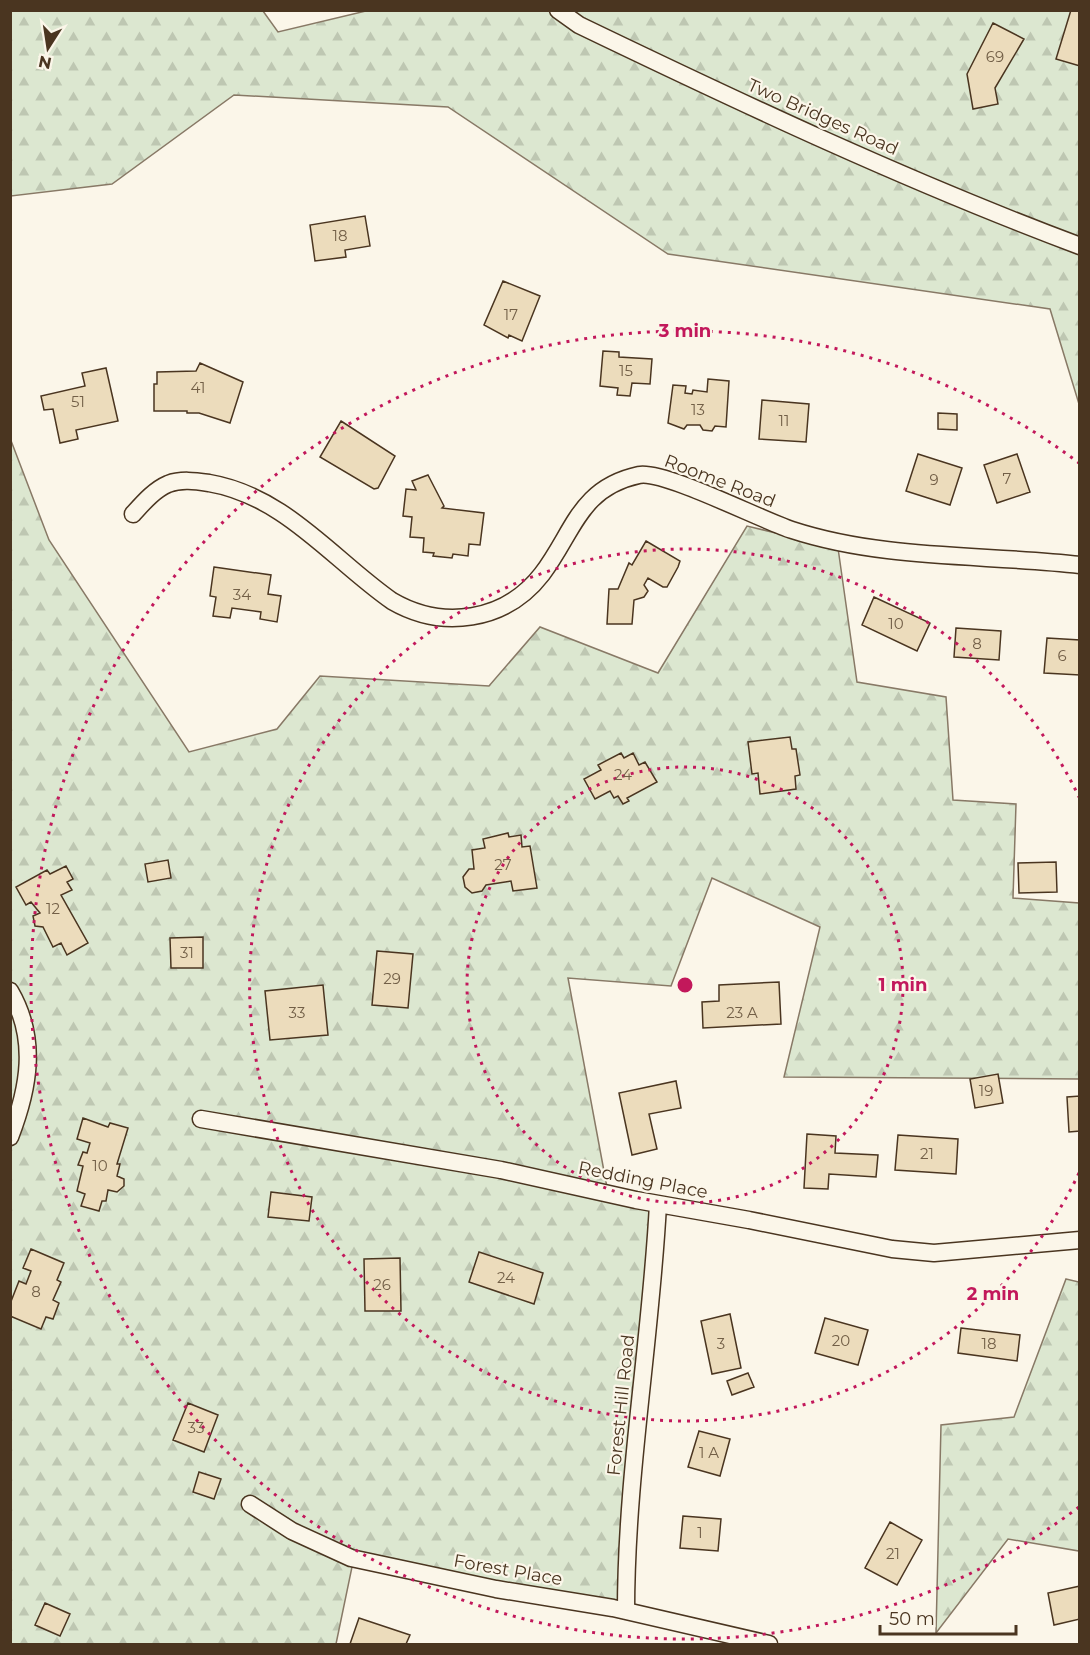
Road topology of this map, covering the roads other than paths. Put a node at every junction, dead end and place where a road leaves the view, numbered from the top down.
1 (558, 10) edge
2 (1080, 246) edge
3 (133, 514) dead end
4 (1080, 565) edge
5 (10, 991) edge
6 (201, 1119) dead end
7 (10, 1137) edge
8 (658, 1204) junction
9 (1080, 1240) edge
10 (250, 1504) dead end
11 (626, 1611) junction
12 (769, 1644) edge

1 - 2 street, Two Bridges Road
3 - 4 street, Roome Road
5 - 7 street
6 - 8 street, Redding Place
8 - 9 street, Redding Place
8 - 11 street, Forest Hill Road
10 - 11 street, Forest Place
11 - 12 street, Forest Place

